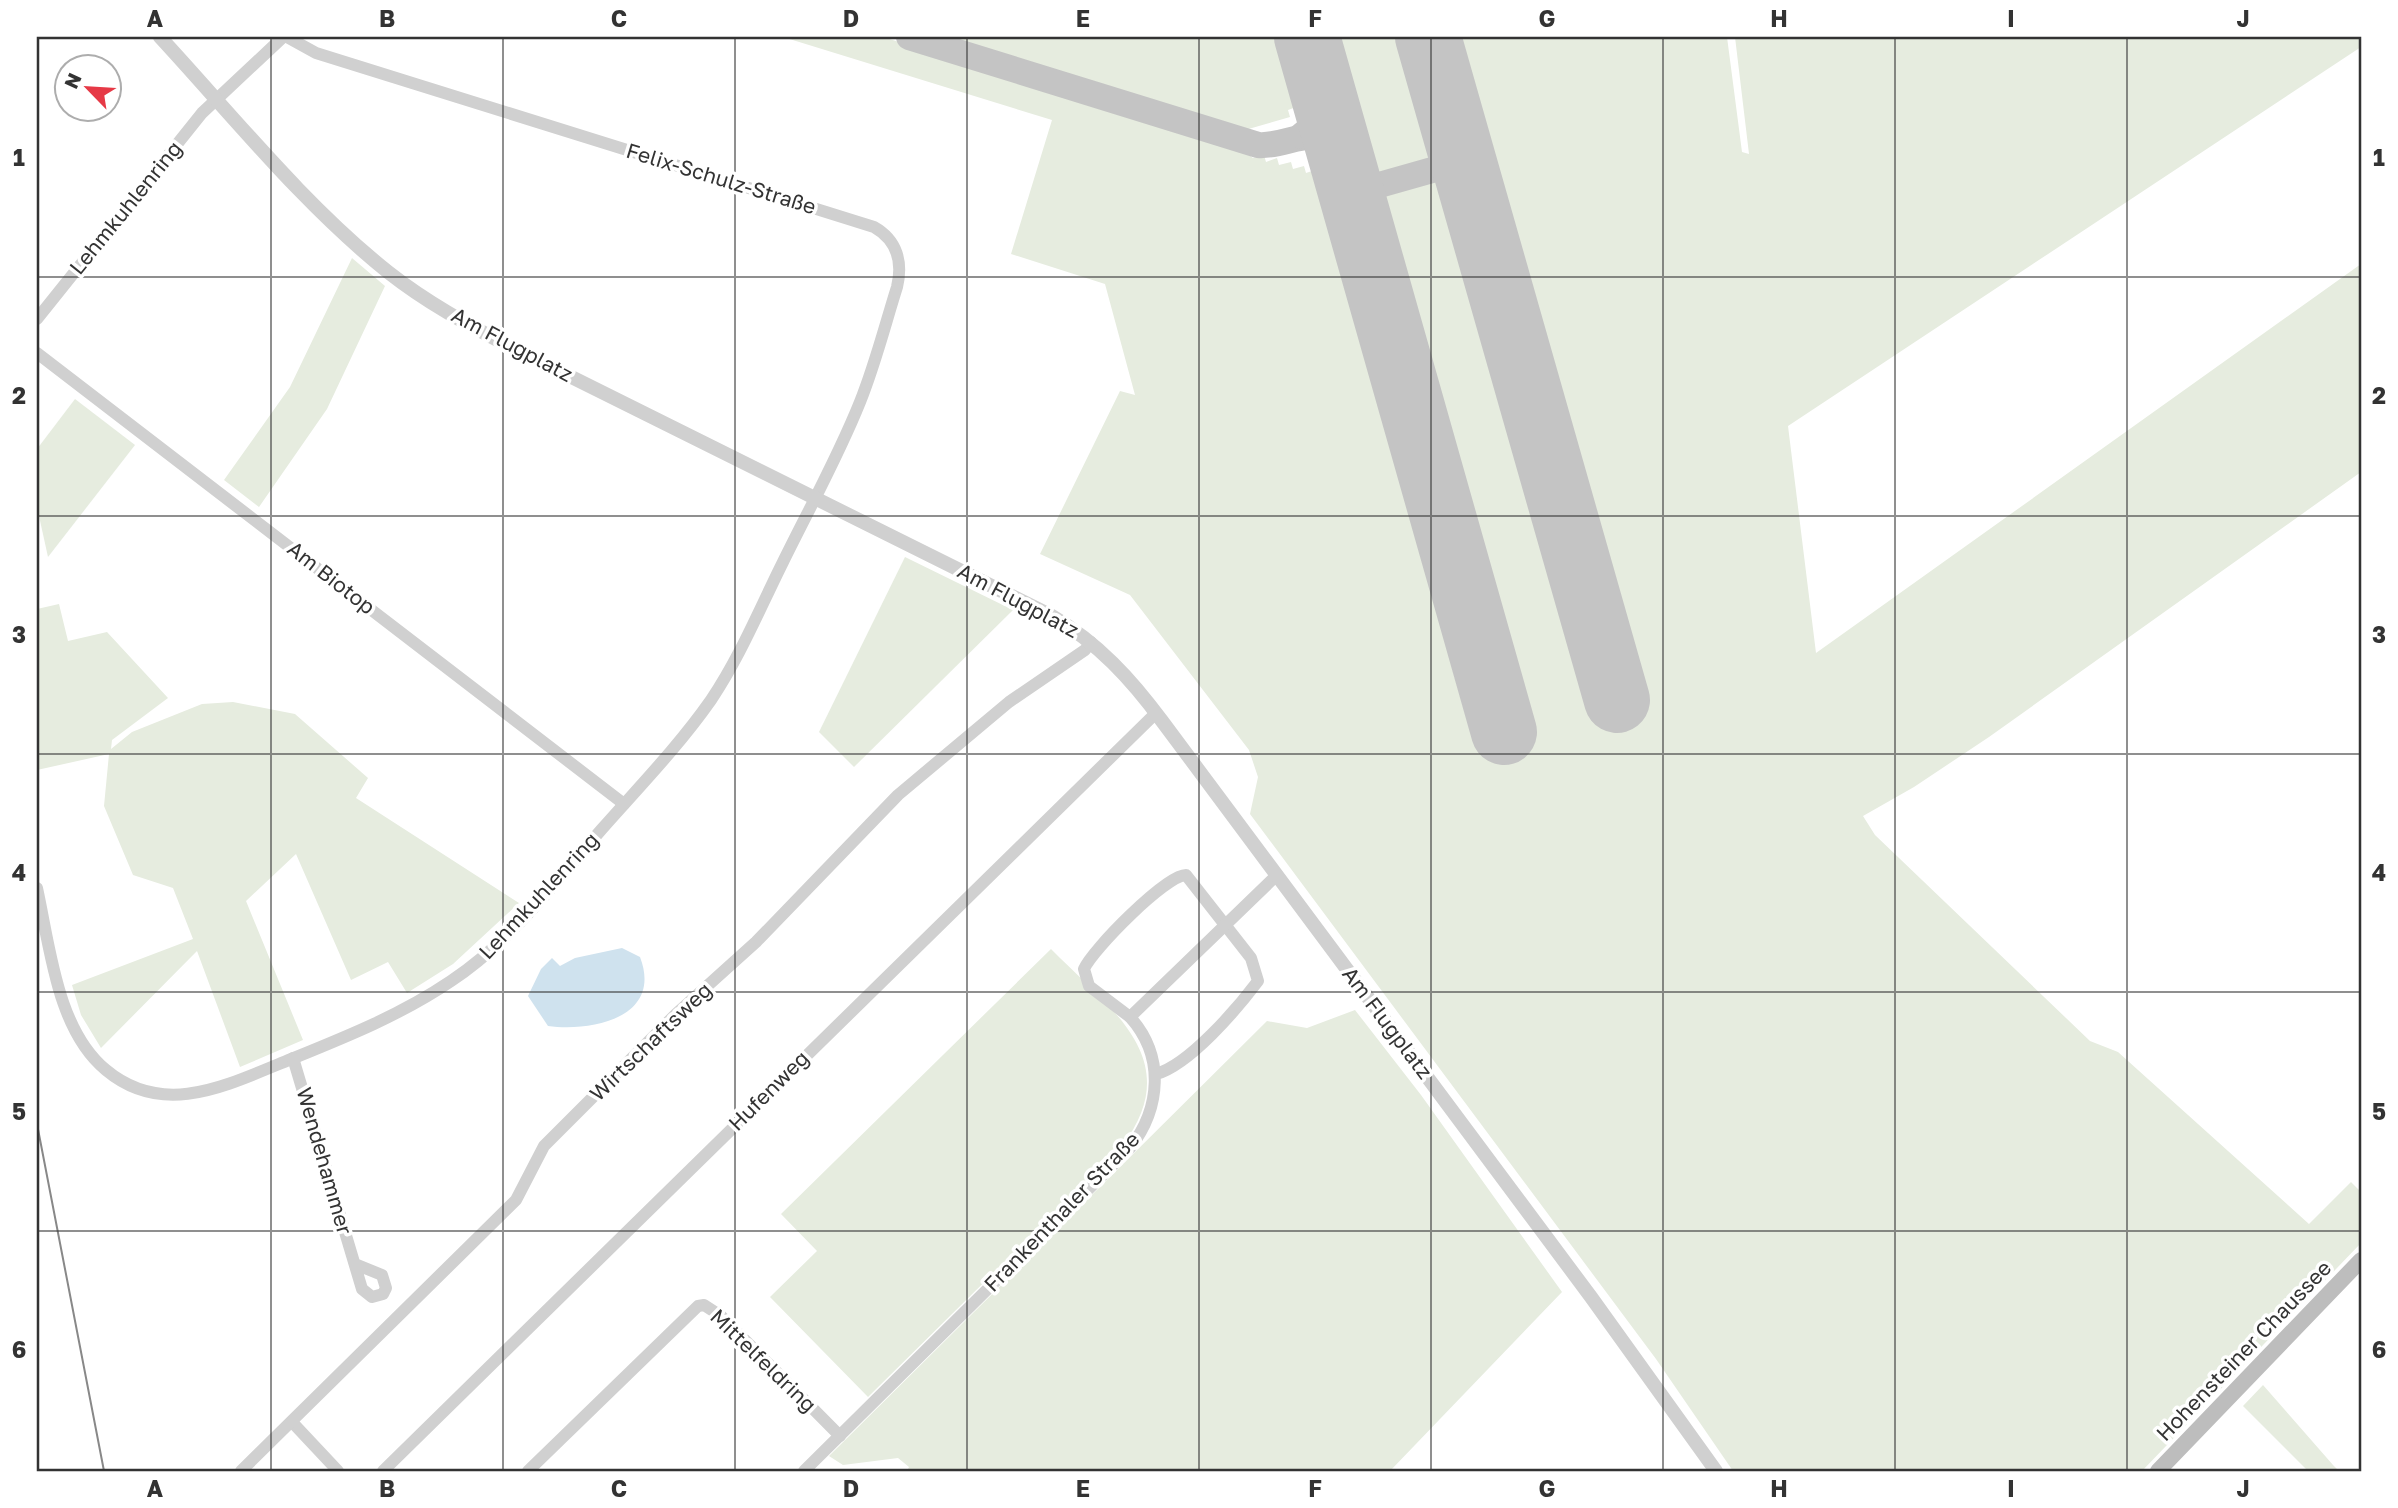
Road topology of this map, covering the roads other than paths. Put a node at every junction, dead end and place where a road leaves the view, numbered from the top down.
1 (160, 37) edge
2 (285, 37) edge
3 (216, 97) junction
4 (37, 319) edge
5 (37, 353) edge
6 (815, 497) junction
7 (1091, 642) junction
8 (1156, 713) junction
9 (624, 804) junction
10 (1277, 875) junction
11 (37, 888) edge
12 (1226, 924) junction
13 (1130, 1017) junction
14 (293, 1058) junction
15 (1156, 1074) junction
16 (2361, 1260) edge
17 (355, 1264) dead end
18 (292, 1422) junction
19 (839, 1436) junction
20 (241, 1471) edge
21 (338, 1471) edge
22 (383, 1471) edge
23 (528, 1471) edge
24 (804, 1471) edge
25 (1716, 1471) edge
26 (2158, 1471) edge

1 - 3 street, Am Flugplatz
2 - 3 street, Lehmkuhlenring
2 - 6 street, Felix-Schulz-Straße
3 - 4 street, Lehmkuhlenring
3 - 6 street, Am Flugplatz
5 - 9 street, Am Biotop
6 - 7 street, Am Flugplatz
6 - 9 street, Lehmkuhlenring
7 - 8 street, Am Flugplatz
7 - 18 street, Wirtschaftsweg
8 - 10 street, Am Flugplatz
8 - 22 street, Hufenweg
9 - 14 street, Lehmkuhlenring
10 - 12 street
10 - 25 street, Am Flugplatz
11 - 14 street, Lehmkuhlenring
12 - 13 street
12 - 13 street
12 - 15 street
13 - 15 street, Frankenthaler Straße
14 - 17 street, Wendehammer
15 - 19 street, Frankenthaler Straße
16 - 26 main road, Hohensteiner Chaussee
18 - 20 street, Wirtschaftsweg
18 - 21 street
19 - 23 street, Mittelfeldring
19 - 24 street

